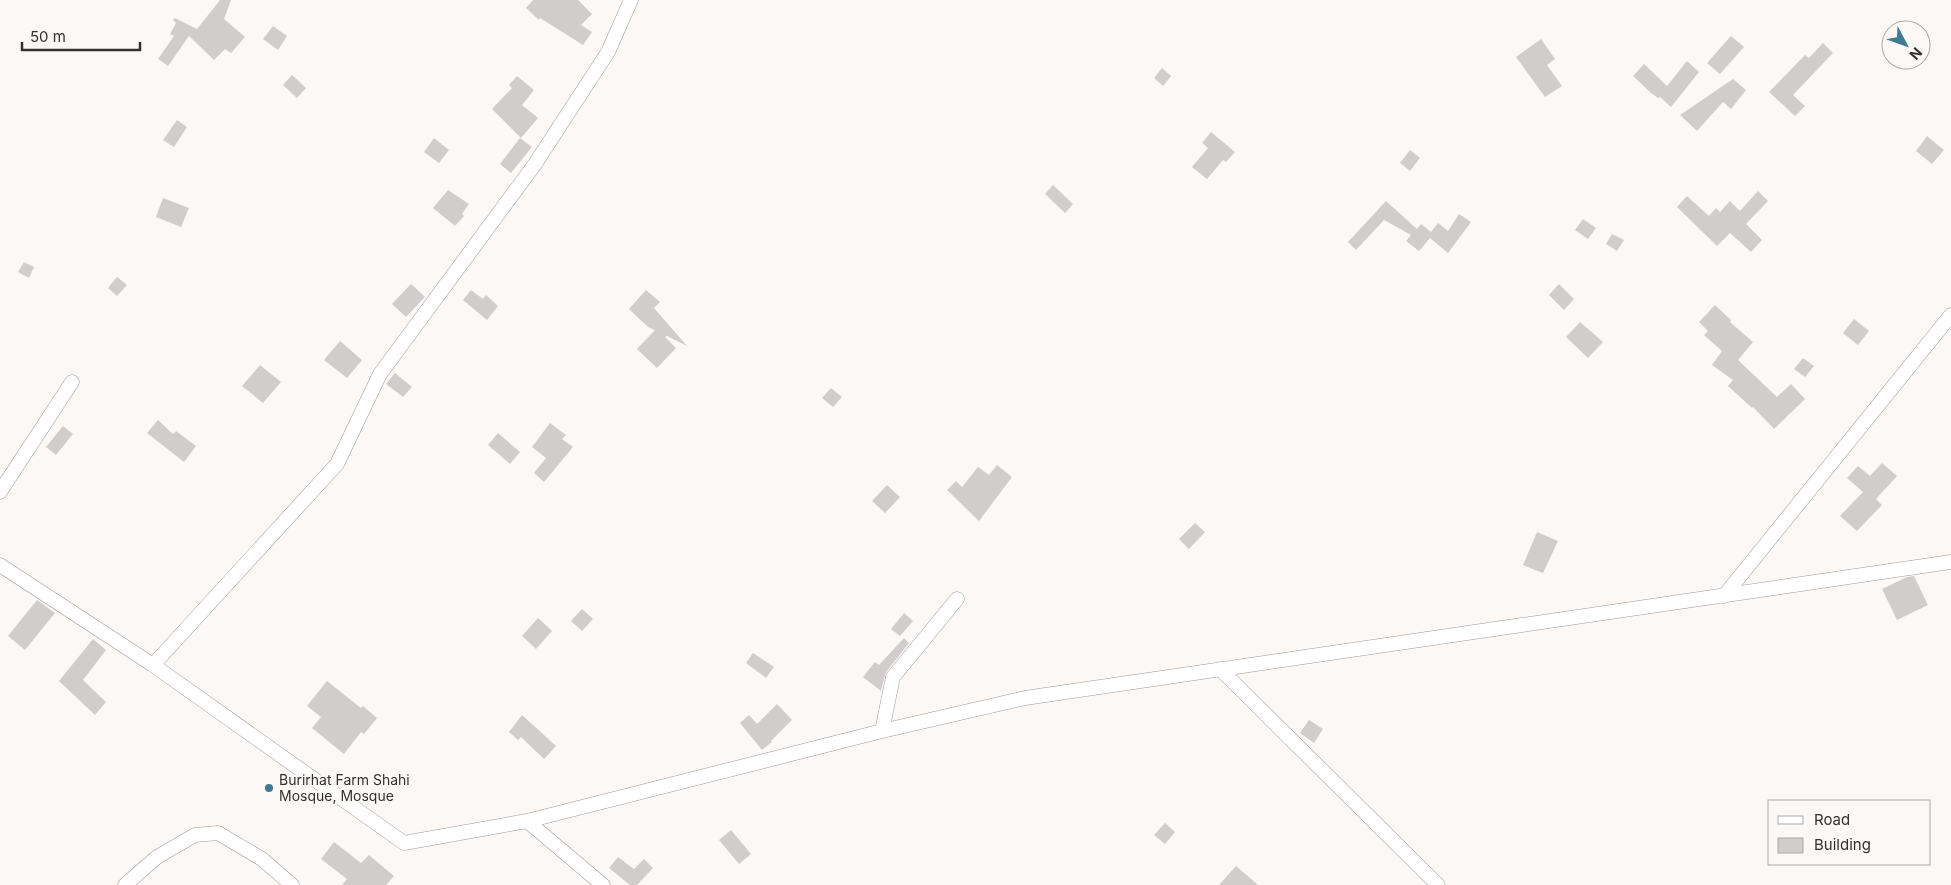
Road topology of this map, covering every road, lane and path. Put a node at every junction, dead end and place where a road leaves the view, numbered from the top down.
1 (631, 0) edge
2 (1951, 315) edge
3 (72, 382) dead end
4 (0, 492) edge
5 (1951, 562) edge
6 (0, 565) edge
7 (1724, 596) junction
8 (957, 599) dead end
9 (153, 666) junction
10 (1220, 669) junction
11 (882, 731) junction
12 (527, 821) junction
13 (124, 885) edge
14 (292, 885) edge
15 (603, 885) edge
16 (1438, 885) edge

1 - 9 street
2 - 7 street
3 - 4 street
5 - 7 street
6 - 9 street
7 - 10 street
8 - 11 street
9 - 12 street
10 - 11 street
10 - 16 street
11 - 12 street
12 - 15 street
13 - 14 street

